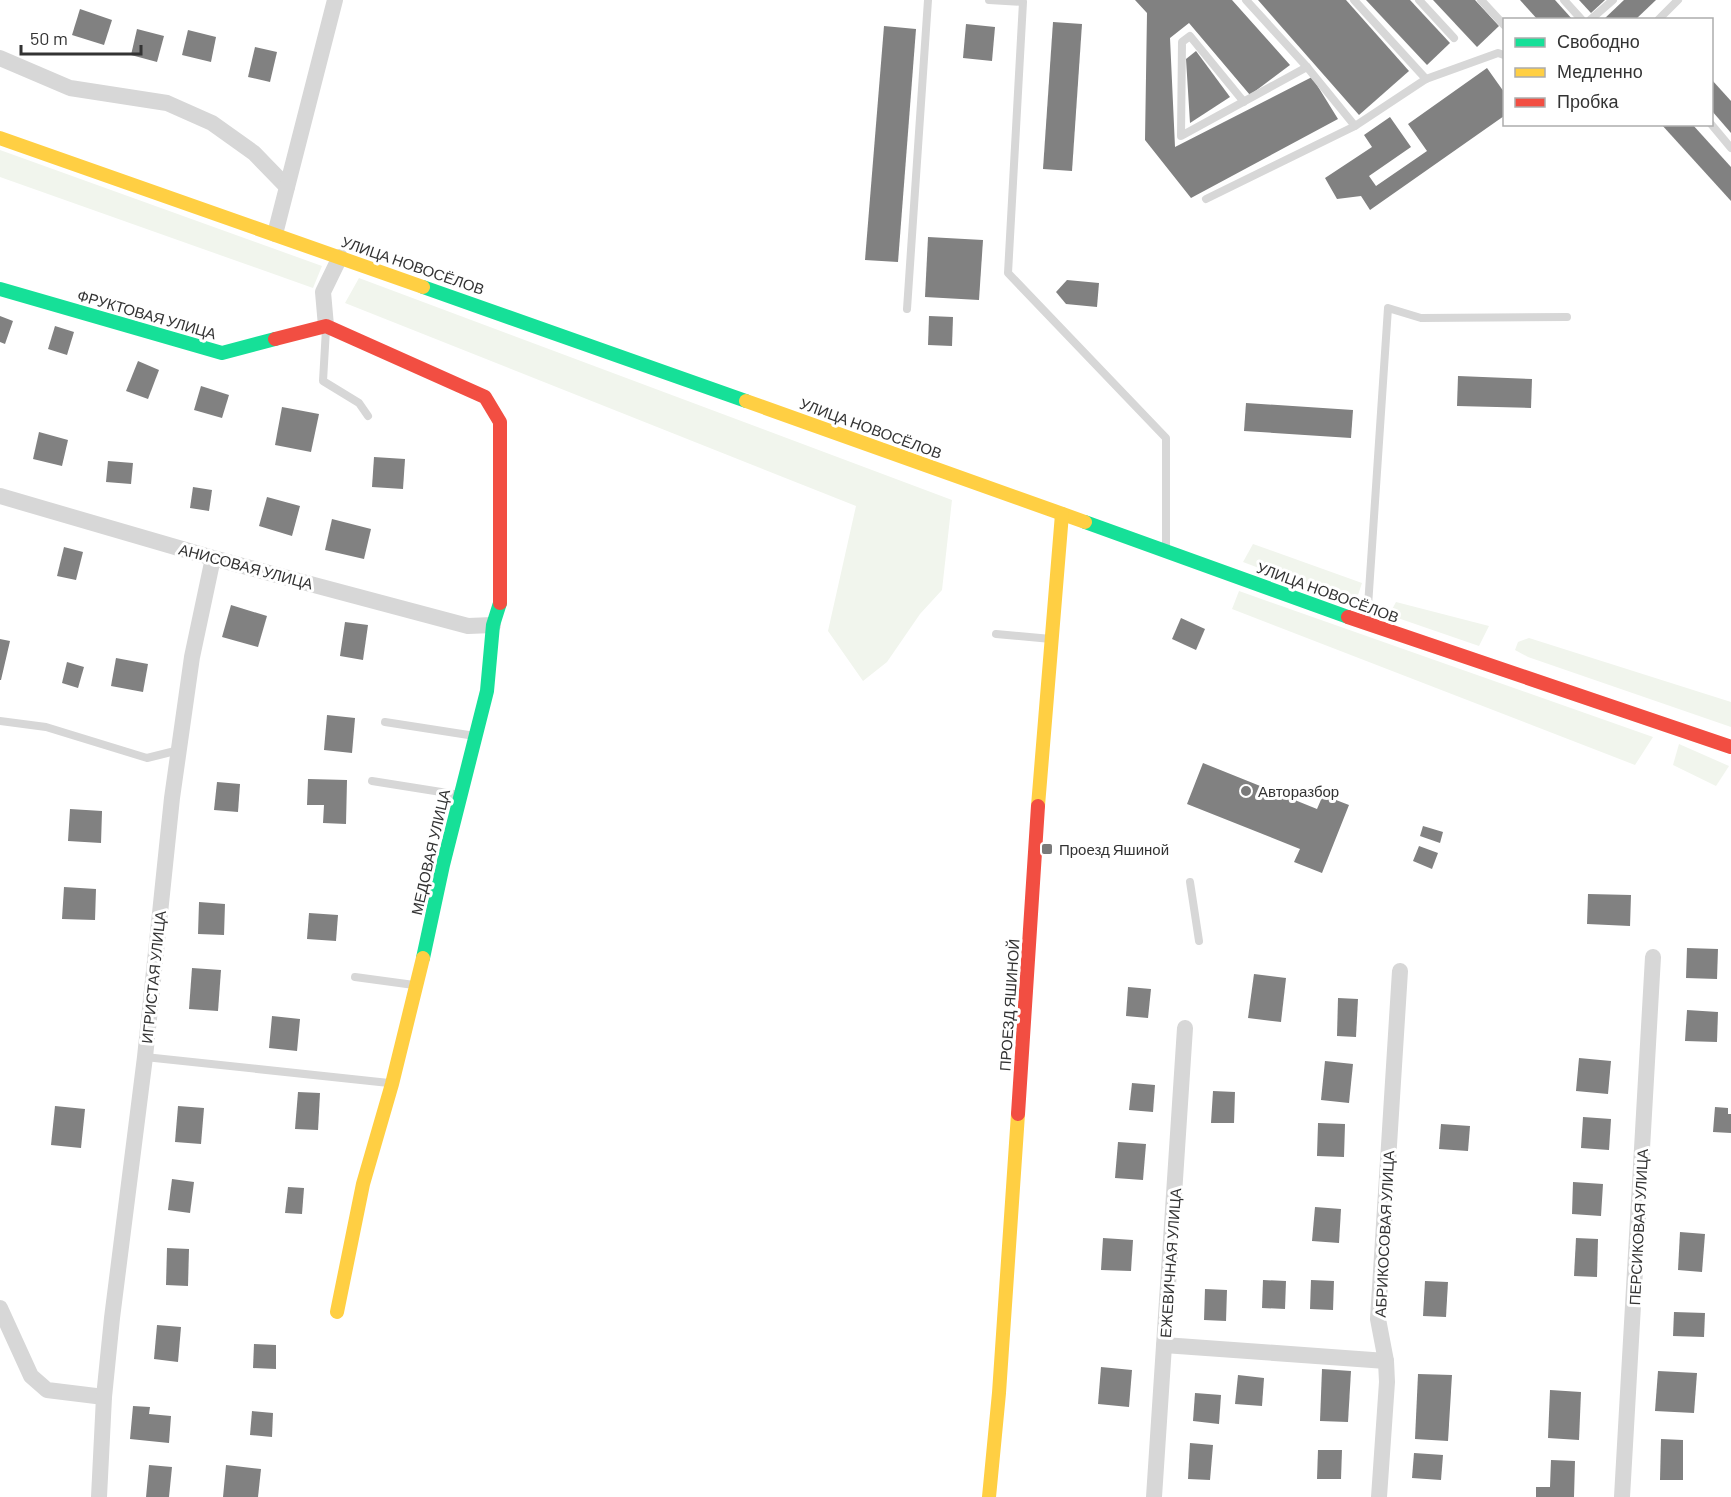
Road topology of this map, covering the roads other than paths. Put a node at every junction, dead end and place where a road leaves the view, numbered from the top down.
1 (335, 0) edge
2 (928, 0) edge
3 (989, 0) edge
4 (1246, 0) edge
5 (1354, 0) edge
6 (1419, 0) edge
7 (1481, 0) edge
8 (1564, 0) edge
9 (1613, 0) edge
10 (1678, 0) edge
11 (1580, 18) edge
12 (1592, 18) edge
13 (1660, 18) edge
14 (1503, 25) edge
15 (1454, 38) dead end
16 (1503, 55) edge
17 (0, 58) edge
18 (1307, 67) junction
19 (1426, 79) junction
20 (1244, 102) junction
21 (1355, 126) junction
22 (1712, 126) edge
23 (0, 138) edge
24 (1731, 148) edge
25 (287, 187) junction
26 (1206, 199) dead end
27 (275, 234) junction
28 (340, 257) junction
29 (0, 289) edge
30 (907, 309) dead end
31 (1567, 317) dead end
32 (326, 326) junction
33 (368, 416) dead end
34 (0, 496) edge
35 (1062, 514) junction
36 (1166, 550) junction
37 (213, 558) junction
38 (1367, 624) junction
39 (494, 625) junction
40 (996, 634) dead end
41 (1052, 639) junction
42 (0, 721) edge
43 (385, 722) dead end
44 (476, 736) junction
45 (1731, 747) edge
46 (179, 750) junction
47 (372, 781) dead end
48 (461, 795) junction
49 (1190, 882) dead end
50 (1199, 940) dead end
51 (1653, 957) dead end
52 (1400, 971) dead end
53 (355, 977) dead end
54 (417, 986) junction
55 (1185, 1028) dead end
56 (145, 1057) junction
57 (392, 1084) junction
58 (0, 1308) edge
59 (337, 1312) dead end
60 (1164, 1345) junction
61 (1386, 1361) junction
62 (104, 1397) junction
63 (99, 1497) edge
64 (988, 1497) edge
65 (1154, 1497) edge
66 (1379, 1497) edge
67 (1622, 1497) edge

1 - 25 street
2 - 30 lane
3 - 36 lane
4 - 18 lane
5 - 19 lane
6 - 15 lane
7 - 14 lane
8 - 11 lane
9 - 12 lane
10 - 13 lane
16 - 19 lane
17 - 25 street
18 - 20 lane
18 - 21 lane
19 - 21 lane
20 - 20 lane
21 - 26 lane
22 - 24 lane
23 - 27 street, УЛИЦА НОВОСЁЛОВ
25 - 27 street
27 - 28 street, УЛИЦА НОВОСЁЛОВ
28 - 32 street
28 - 35 street, УЛИЦА НОВОСЁЛОВ
29 - 32 street, ФРУКТОВАЯ УЛИЦА
31 - 38 lane
32 - 33 lane
32 - 39 street, МЕДОВАЯ УЛИЦА
34 - 37 street, АНИСОВАЯ УЛИЦА
35 - 36 street, УЛИЦА НОВОСЁЛОВ
35 - 41 street, ПРОЕЗД ЯШИНОЙ
36 - 38 street, УЛИЦА НОВОСЁЛОВ
37 - 39 street, АНИСОВАЯ УЛИЦА
37 - 46 street, ИГРИСТАЯ УЛИЦА
38 - 45 street, УЛИЦА НОВОСЁЛОВ
39 - 44 street, МЕДОВАЯ УЛИЦА
40 - 41 lane
41 - 64 street, ПРОЕЗД ЯШИНОЙ
42 - 46 lane
43 - 44 lane
44 - 48 street, МЕДОВАЯ УЛИЦА
46 - 56 street, ИГРИСТАЯ УЛИЦА
47 - 48 lane
48 - 54 street, МЕДОВАЯ УЛИЦА
49 - 50 lane
51 - 67 street, ПЕРСИКОВАЯ УЛИЦА
52 - 61 street, АБРИКОСОВАЯ УЛИЦА
53 - 54 lane
54 - 57 street, МЕДОВАЯ УЛИЦА
55 - 60 street, ЕЖЕВИЧНАЯ УЛИЦА
56 - 57 lane
56 - 62 street, ИГРИСТАЯ УЛИЦА
57 - 59 street, МЕДОВАЯ УЛИЦА
58 - 62 street
60 - 61 street
60 - 65 street, ЕЖЕВИЧНАЯ УЛИЦА
61 - 66 street, АБРИКОСОВАЯ УЛИЦА
62 - 63 street, ИГРИСТАЯ УЛИЦА

